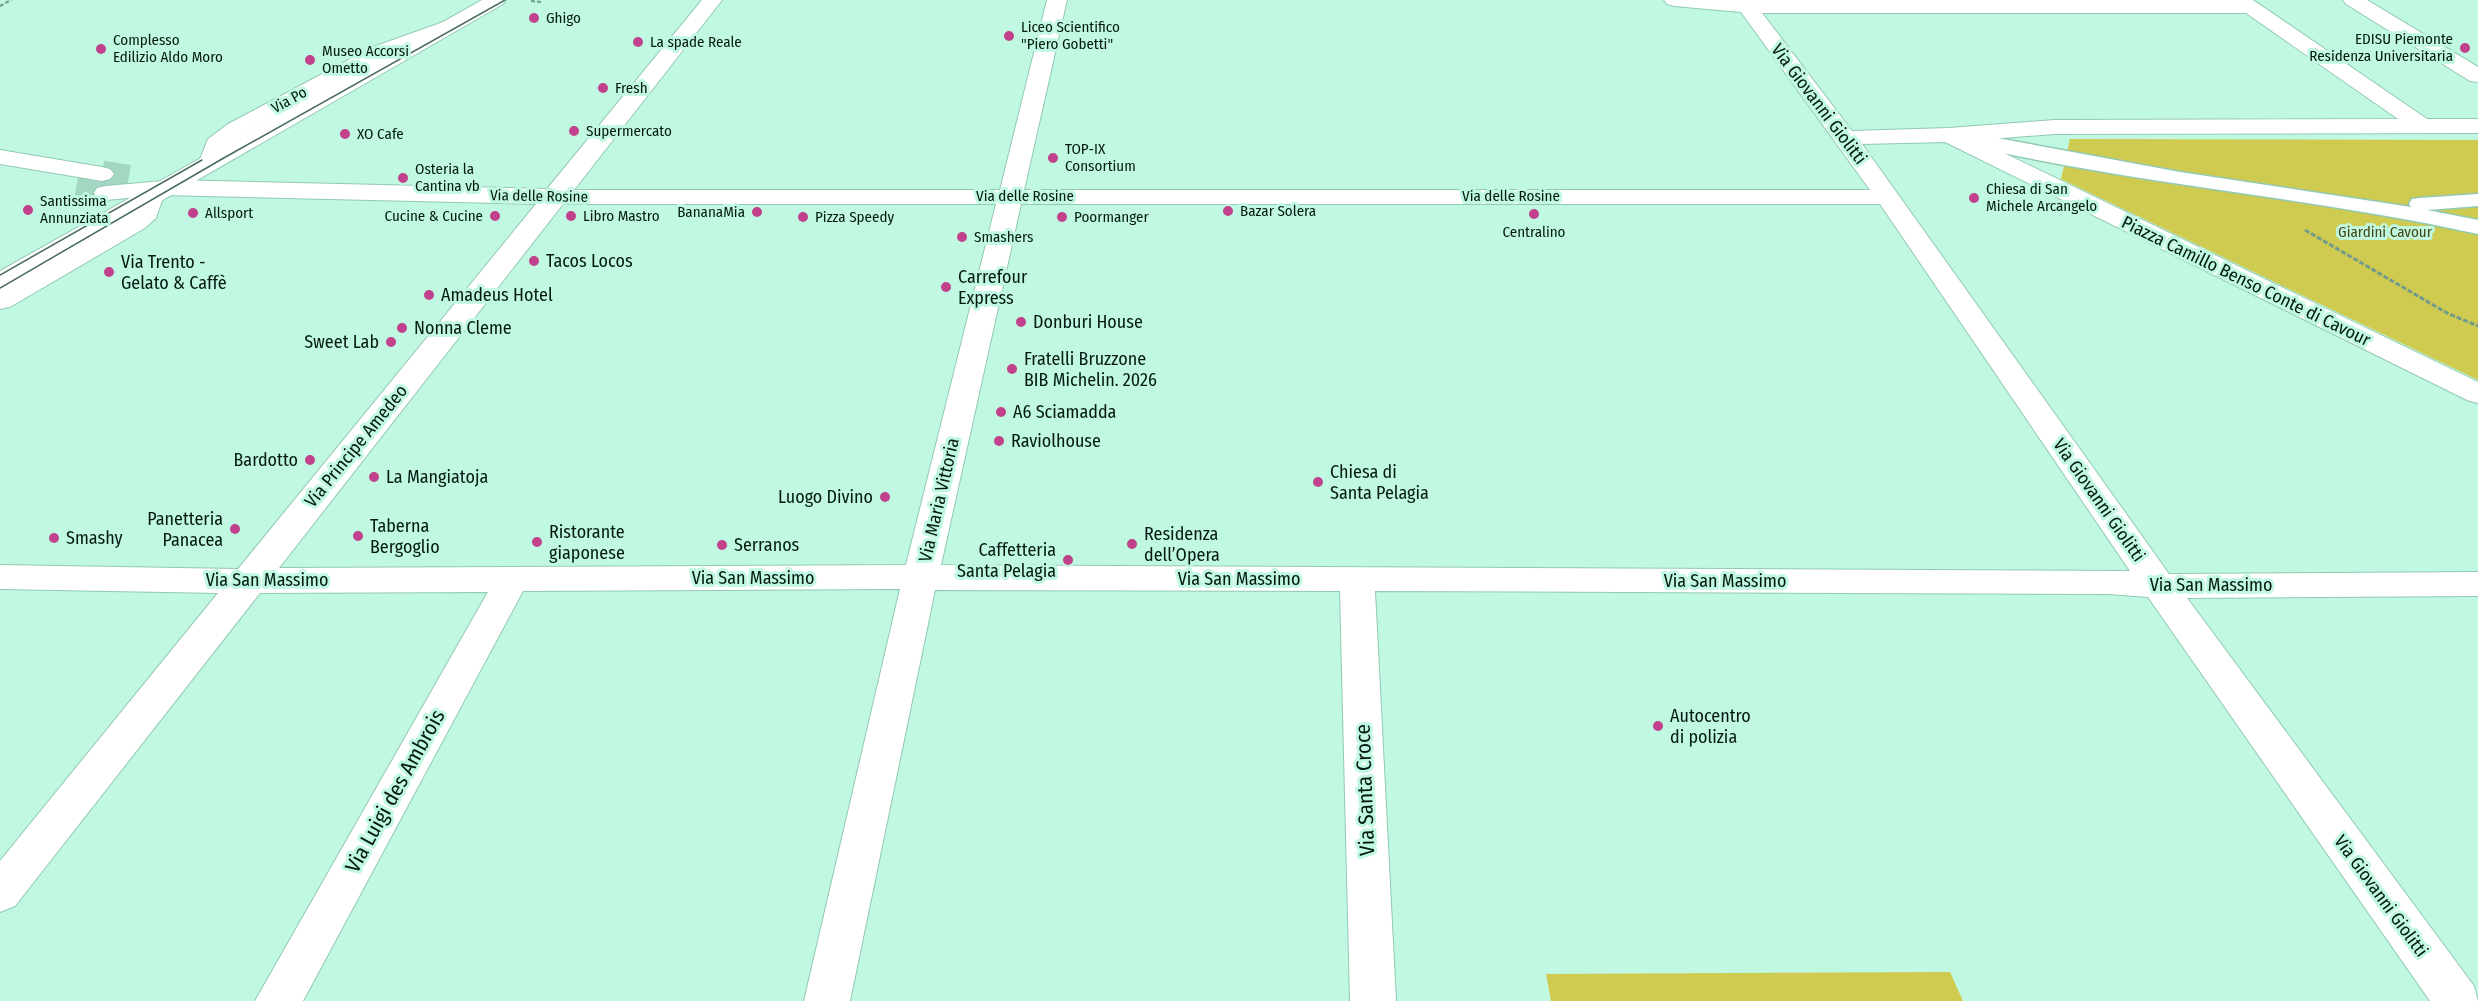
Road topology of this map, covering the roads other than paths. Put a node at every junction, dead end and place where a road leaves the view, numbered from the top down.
1 (496, 0) edge
2 (712, 0) edge
3 (1057, 0) edge
4 (1674, 0) edge
5 (2353, 0) edge
6 (1744, 3) edge
7 (2063, 4) edge
8 (2245, 4) edge
9 (2478, 76) edge
10 (2422, 126) junction
11 (2478, 126) edge
12 (1949, 135) junction
13 (1845, 138) junction
14 (0, 157) edge
15 (0, 173) edge
16 (150, 186) junction
17 (76, 188) tunnel mouth
18 (1012, 196) junction
19 (557, 197) junction
20 (1887, 197) junction
21 (2478, 200) edge
22 (2365, 205) junction
23 (2478, 227) edge
24 (0, 282) edge
25 (0, 301) edge
26 (2478, 394) edge
27 (0, 577) edge
28 (920, 579) junction
29 (1357, 579) junction
30 (512, 580) junction
31 (247, 581) junction
32 (2478, 584) edge
33 (2160, 586) junction
34 (0, 893) edge
35 (278, 1001) edge
36 (827, 1001) edge
37 (1373, 1001) edge
38 (2457, 1001) edge

1 - 16 street, Via Po
2 - 19 street, Via Principe Amedeo
3 - 18 street, Via Maria Vittoria
4 - 6 street
5 - 9 street
6 - 7 street
6 - 13 street, Via Giovanni Giolitti
7 - 8 street
8 - 10 street
10 - 11 street, Piazza Camillo Benso Conte di Cavour
10 - 12 street, Piazza Camillo Benso Conte di Cavour
12 - 13 street, Piazza Camillo Benso Conte di Cavour
12 - 22 street, Piazza Camillo Benso Conte di Cavour
12 - 26 street, Piazza Camillo Benso Conte di Cavour
13 - 20 street, Via Giovanni Giolitti
14 - 16 street, Via delle Rosine
15 - 17 street
16 - 19 street, Via delle Rosine
16 - 24 street, Via Po
16 - 25 street
18 - 19 street, Via delle Rosine
18 - 20 street, Via delle Rosine
18 - 28 street, Via Maria Vittoria
19 - 31 street, Via Principe Amedeo
20 - 33 street, Via Giovanni Giolitti
21 - 22 street, Piazza Camillo Benso Conte di Cavour
22 - 23 street, Piazza Camillo Benso Conte di Cavour
27 - 31 street, Via San Massimo
28 - 29 street, Via San Massimo
28 - 30 street, Via San Massimo
28 - 36 street, Via Maria Vittoria
29 - 33 street, Via San Massimo
29 - 37 street, Via Santa Croce
30 - 31 street, Via San Massimo
30 - 35 street, Via Luigi des Ambrois
31 - 34 street, Via Principe Amedeo
32 - 33 street, Via San Massimo
33 - 38 street, Via Giovanni Giolitti

